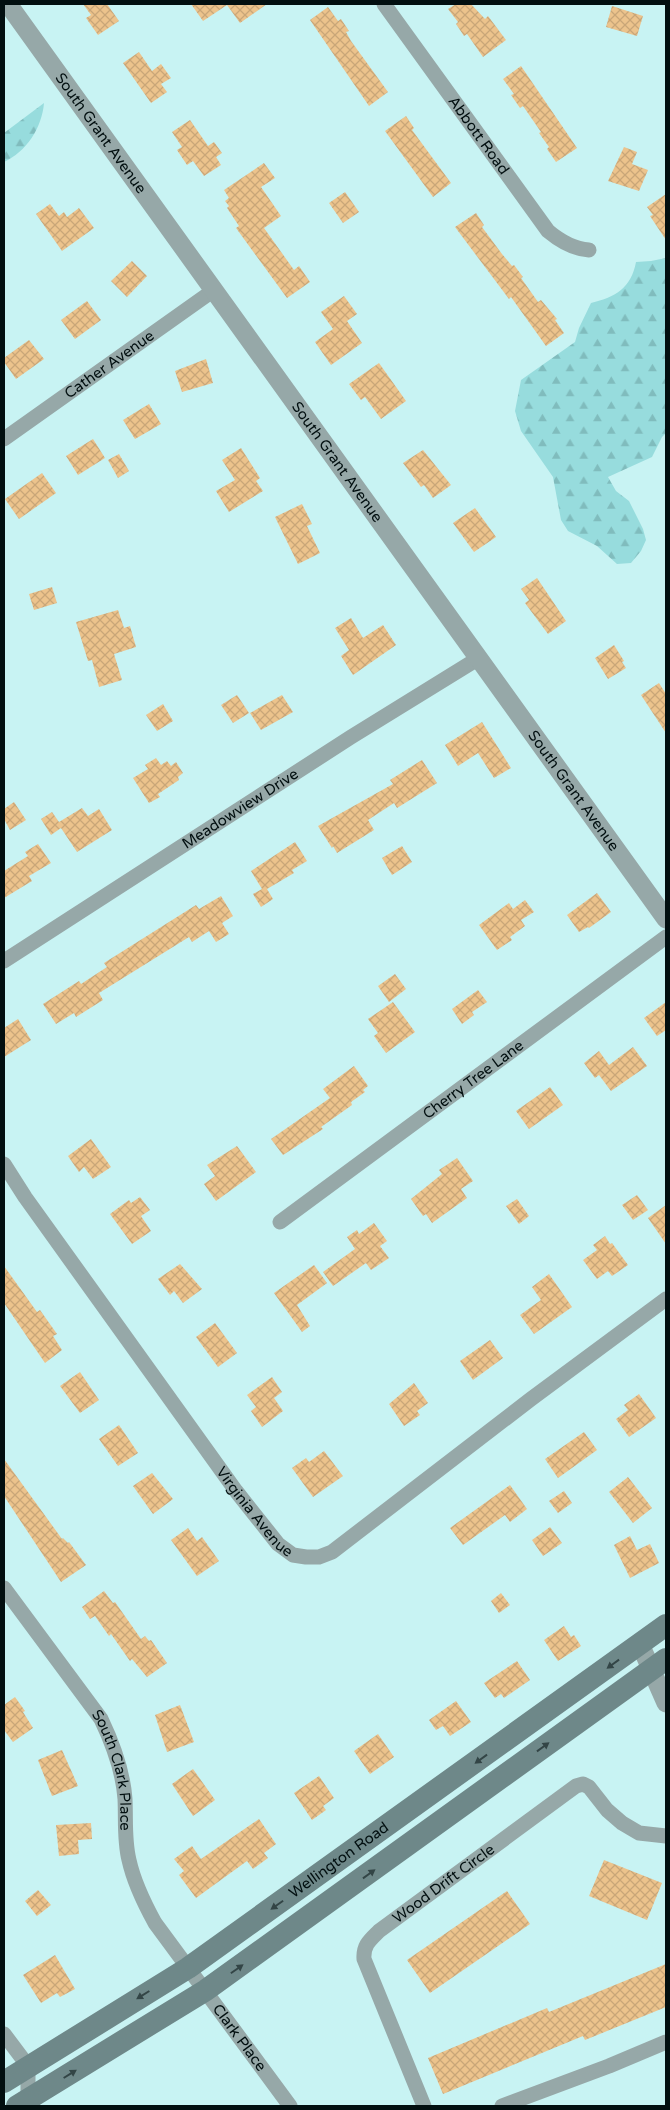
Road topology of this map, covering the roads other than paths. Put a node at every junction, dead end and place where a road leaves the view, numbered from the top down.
1 (8, 4) edge
2 (384, 4) edge
3 (589, 250) dead end
4 (214, 290) junction
5 (4, 439) edge
6 (479, 658) junction
7 (666, 919) edge
8 (666, 937) edge
9 (4, 961) edge
10 (4, 1164) edge
11 (280, 1222) dead end
12 (666, 1299) edge
13 (4, 1588) edge
14 (666, 1625) edge
15 (640, 1644) junction
16 (659, 1664) edge
17 (666, 1704) edge
18 (666, 1836) edge
19 (188, 1968) junction
20 (206, 1990) junction
21 (4, 2034) edge
22 (666, 2042) edge
23 (28, 2066) junction
24 (4, 2082) edge
25 (23, 2103) edge
26 (290, 2106) edge
27 (424, 2106) edge
28 (502, 2106) edge

1 - 4 street, South Grant Avenue
2 - 3 street, Abbott Road
4 - 5 street, Cather Avenue
4 - 6 street, South Grant Avenue
6 - 7 street, South Grant Avenue
6 - 9 street, Meadowview Drive
8 - 11 street, Cherry Tree Lane
10 - 12 street, Virginia Avenue
13 - 19 street, South Clark Place
14 - 15 main road, Wellington Road
15 - 16 street
15 -> 19 main road, Wellington Road
16 - 17 street
20 -> 16 main road, Wellington Road
18 - 27 street, Wood Drift Circle
19 - 20 street, Clark Place
19 -> 23 main road, Wellington Road
25 -> 20 main road, Wellington Road
20 - 26 street, Clark Place
21 - 23 street
22 - 28 street
23 - 24 main road, Wellington Road
23 - 25 street

